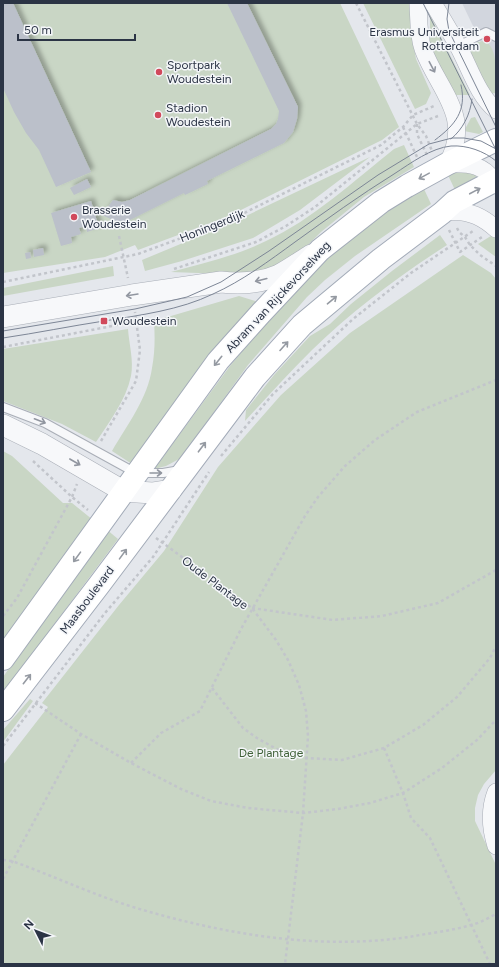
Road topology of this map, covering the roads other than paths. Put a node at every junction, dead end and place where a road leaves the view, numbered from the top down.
1 (418, 3) edge
2 (433, 3) edge
3 (496, 37) edge
4 (458, 46) junction
5 (496, 110) edge
6 (496, 140) edge
7 (447, 164) junction
8 (495, 182) edge
9 (442, 213) junction
10 (496, 229) edge
11 (320, 250) junction
12 (3, 318) edge
13 (3, 407) edge
14 (3, 425) edge
15 (185, 469) junction
16 (136, 473) junction
17 (171, 490) junction
18 (123, 491) junction
19 (3, 660) edge
20 (3, 710) edge
21 (496, 792) edge
22 (496, 846) edge

1 -> 7 street
2 - 4 street
3 - 4 lane
4 - 5 street
6 - 7 main road, Abram van Rijckevorselweg
7 - 8 street
7 -> 11 main road, Abram van Rijckevorselweg
9 -> 8 main road
9 - 10 street
15 -> 9 main road
11 -> 12 street
11 -> 16 main road, Abram van Rijckevorselweg
13 -> 16 lane
14 -> 18 street
16 -> 15 lane
15 - 17 main road
16 - 18 main road, Abram van Rijckevorselweg
17 - 18 street
20 -> 17 main road, Maasboulevard
18 -> 19 main road
21 - 22 street

